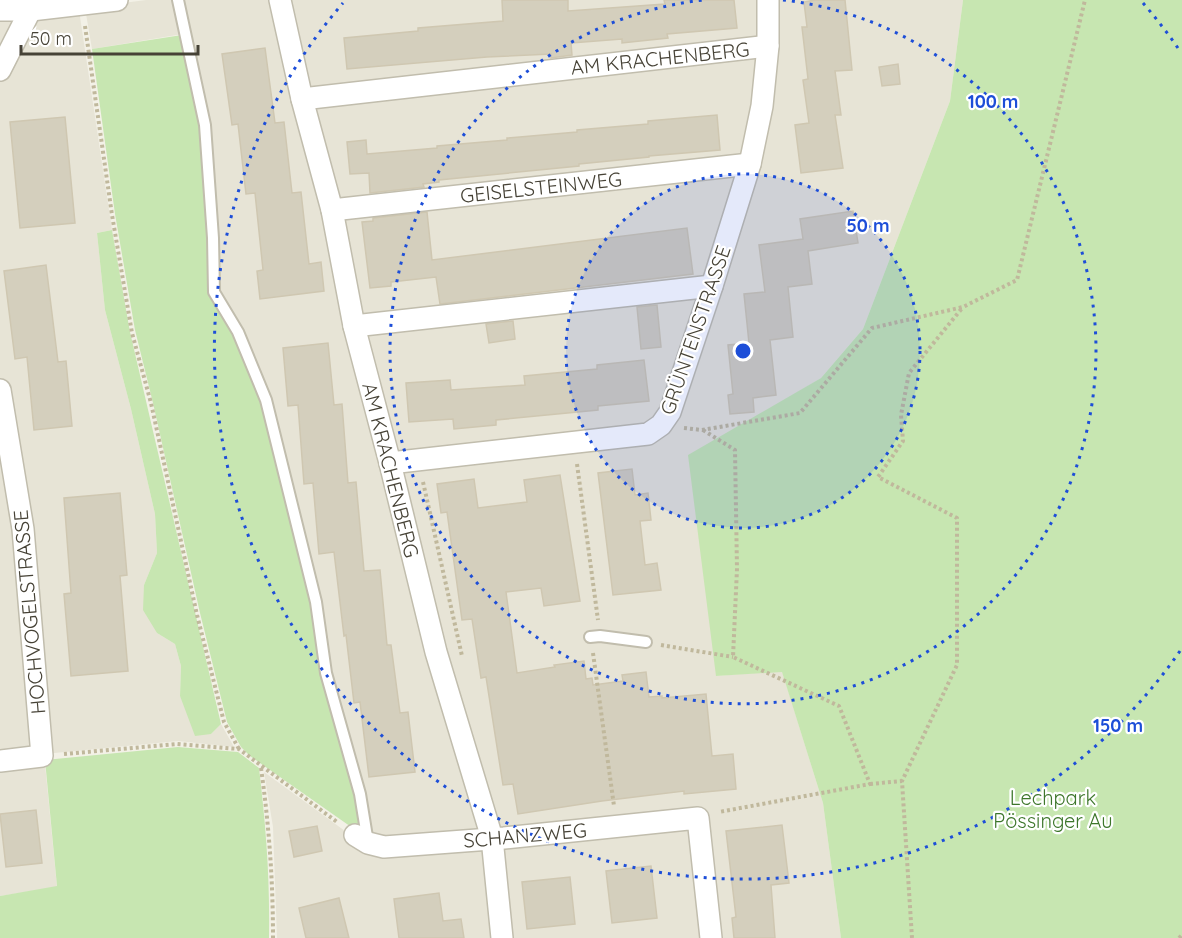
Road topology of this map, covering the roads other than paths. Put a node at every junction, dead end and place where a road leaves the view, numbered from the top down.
1 (117, 0) edge
2 (178, 0) edge
3 (280, 0) edge
4 (768, 0) edge
5 (33, 5) edge
6 (0, 10) edge
7 (768, 46) junction
8 (0, 70) edge
9 (302, 99) junction
10 (750, 164) junction
11 (332, 210) junction
12 (712, 286) junction
13 (354, 326) junction
14 (0, 390) edge
15 (390, 463) junction
16 (591, 637) road end
17 (646, 642) road end
18 (0, 761) edge
19 (492, 838) junction
20 (361, 839) joint
21 (502, 938) edge
22 (711, 938) edge

1 - 5 street
2 - 20 lane
3 - 9 street, AM KRACHENBERG
4 - 7 street, GRÜNTENSTRASSE
5 - 6 street
5 - 8 street
7 - 9 street, AM KRACHENBERG
7 - 10 street, GRÜNTENSTRASSE
9 - 11 street, AM KRACHENBERG
10 - 11 street, GEISELSTEINWEG
10 - 12 street, GRÜNTENSTRASSE
11 - 13 street, AM KRACHENBERG
12 - 13 street
12 - 15 street, GRÜNTENSTRASSE
13 - 15 street, AM KRACHENBERG
14 - 18 street, HOCHVOGELSTRASSE
15 - 19 street, AM KRACHENBERG
16 - 17 lane
19 - 20 street, SCHANZWEG
19 - 21 street, AM KRACHENBERG
19 - 22 street, SCHANZWEG

